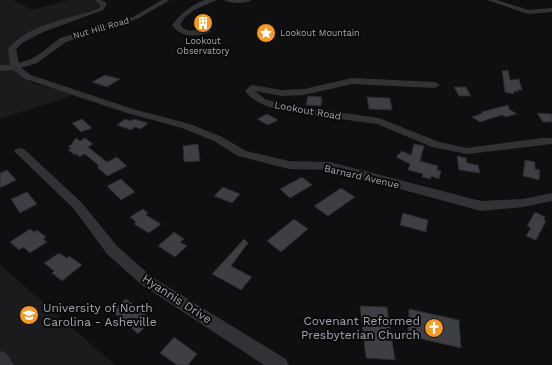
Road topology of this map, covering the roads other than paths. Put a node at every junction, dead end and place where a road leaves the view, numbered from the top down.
1 (98, 0) edge
2 (167, 0) edge
3 (214, 0) edge
4 (227, 0) edge
5 (249, 0) edge
6 (490, 0) edge
7 (552, 10) edge
8 (207, 30) dead end
9 (15, 67) junction
10 (0, 68) edge
11 (435, 85) dead end
12 (552, 141) edge
13 (20, 151) dead end
14 (552, 197) edge
15 (0, 359) edge
16 (4, 365) edge
17 (280, 365) edge

1 - 9 street
2 - 9 street, Nut Hill Road
3 - 8 street
4 - 5 street
6 - 7 street
9 - 10 street, Nut Hill Road
9 - 14 street, Barnard Avenue
11 - 12 street, Lookout Road
13 - 17 street, Hyannis Drive
15 - 16 street

